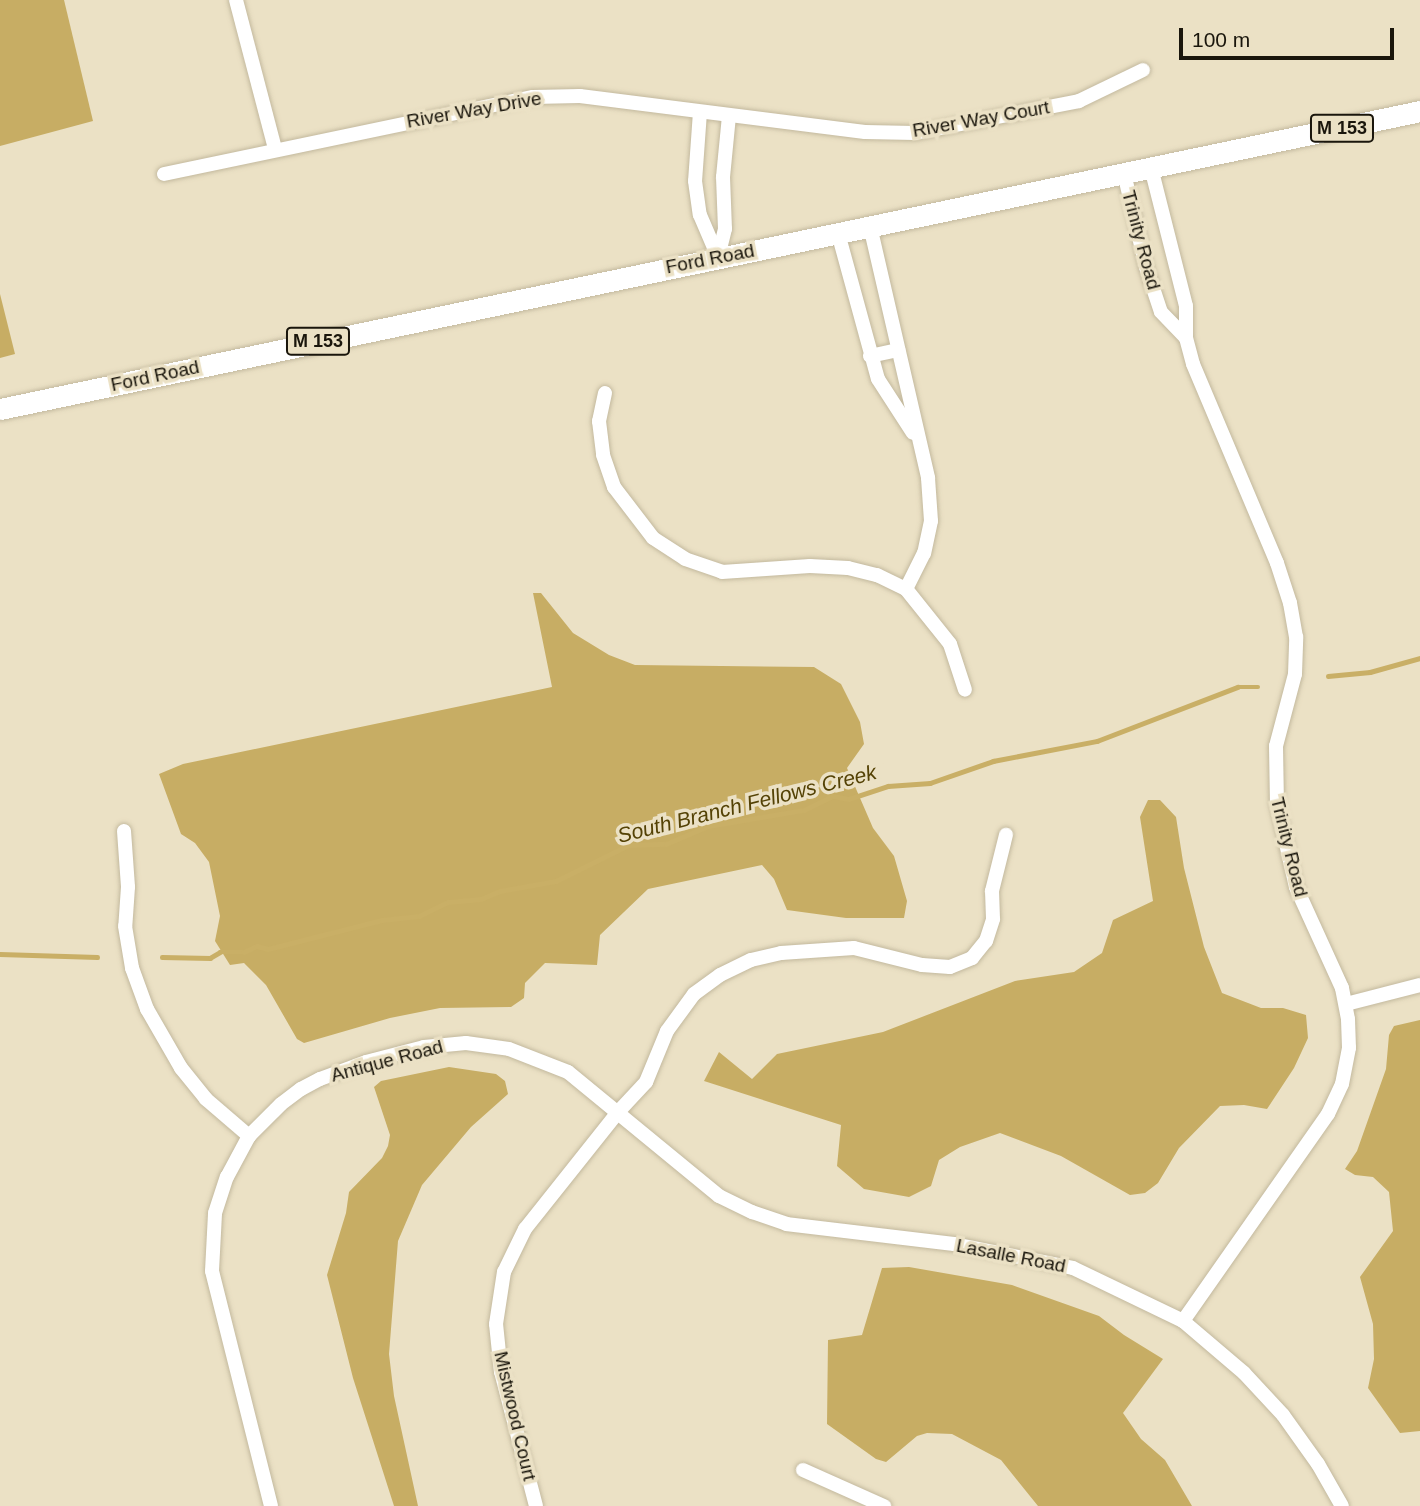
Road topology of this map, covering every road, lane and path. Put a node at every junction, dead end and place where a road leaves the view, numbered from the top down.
1 (236, 0) edge
2 (1143, 70) dead end
3 (1420, 111) edge
4 (700, 112) junction
5 (729, 116) junction
6 (275, 149) junction
7 (1151, 168) junction
8 (1124, 173) junction
9 (164, 174) dead end
10 (870, 226) junction
11 (838, 233) junction
12 (718, 257) junction
13 (1186, 338) junction
14 (898, 350) junction
15 (870, 356) junction
16 (605, 393) dead end
17 (0, 409) edge
18 (919, 443) junction
19 (906, 589) junction
20 (965, 690) dead end
21 (124, 831) dead end
22 (1006, 835) dead end
23 (1420, 985) edge
24 (1346, 1004) junction
25 (619, 1111) junction
26 (249, 1136) junction
27 (1183, 1321) junction
28 (803, 1469) dead end
29 (271, 1506) edge
30 (536, 1506) edge
31 (884, 1506) edge
32 (1342, 1506) edge

1 - 6 street
2 - 5 street, River Way Court
3 - 7 main road, Ford Road / M 153
4 - 5 street, River Way Drive
4 - 6 street, River Way Drive
4 - 12 street
5 - 12 street
6 - 9 street, River Way Drive
7 - 8 main road, Ford Road / M 153
7 - 13 street, Trinity Road
8 - 10 main road, Ford Road / M 153
8 - 13 street, Trinity Road
10 - 11 main road, Ford Road / M 153
10 - 14 street
11 - 12 main road, Ford Road / M 153
11 - 15 street
12 - 17 main road, Ford Road / M 153
13 - 24 street, Trinity Road
14 - 15 street
14 - 18 street
15 - 18 street
16 - 19 street
18 - 19 street
19 - 20 street
21 - 26 street
22 - 25 street, Mistwood Court
23 - 24 street
24 - 27 street, Trinity Road
25 - 26 street, Antique Road
25 - 27 street, Lasalle Road
25 - 30 street, Mistwood Court
26 - 29 street, Antique Road
27 - 32 street, Lasalle Road
28 - 31 street

